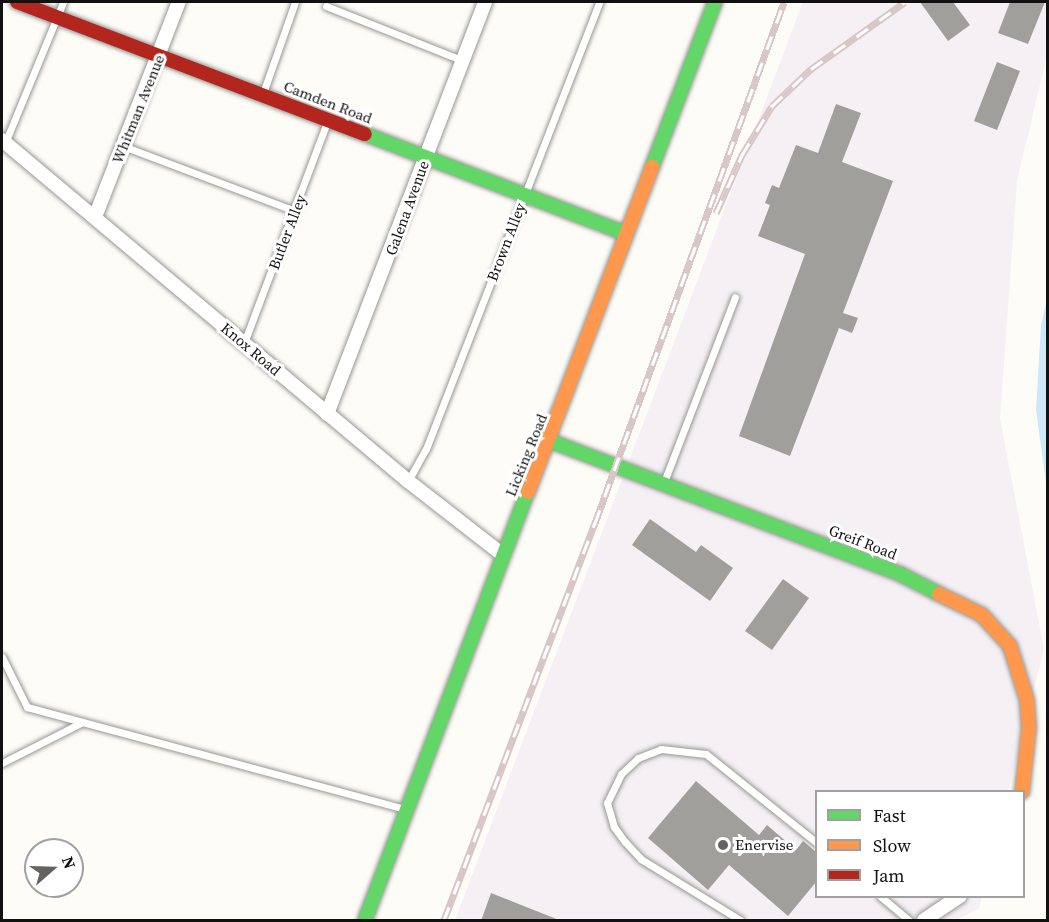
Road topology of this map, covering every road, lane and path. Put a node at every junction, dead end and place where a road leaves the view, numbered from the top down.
1 (17, 2) edge
2 (63, 2) edge
3 (179, 2) edge
4 (295, 2) edge
5 (485, 2) edge
6 (599, 2) edge
7 (714, 2) edge
8 (326, 6) dead end
9 (57, 17) junction
10 (159, 56) junction
11 (461, 60) junction
12 (262, 95) junction
13 (328, 120) junction
14 (4, 142) edge
15 (123, 146) junction
16 (426, 157) junction
17 (524, 194) junction
18 (295, 212) junction
19 (95, 217) junction
20 (627, 234) junction
21 (735, 297) dead end
22 (244, 343) junction
23 (327, 414) junction
24 (550, 441) junction
25 (408, 481) junction
26 (663, 484) junction
27 (503, 555) junction
28 (2, 657) edge
29 (81, 723) junction
30 (2, 763) edge
31 (1022, 790) edge
32 (406, 810) junction
33 (815, 841) edge
34 (881, 898) edge
35 (958, 898) edge
36 (365, 921) edge
37 (740, 921) edge
38 (909, 921) edge
39 (924, 921) edge

1 - 9 street, Camden Road
2 - 9 lane
3 - 10 street, Whitman Avenue
4 - 12 lane
5 - 11 street, Galena Avenue
6 - 17 lane, Brown Alley
7 - 20 street, Licking Road
8 - 11 lane
9 - 10 street, Camden Road
9 - 14 lane
10 - 12 street, Camden Road
10 - 15 street, Whitman Avenue
11 - 16 street, Galena Avenue
12 - 13 street, Camden Road
13 - 16 street, Camden Road
13 - 18 lane, Butler Alley
14 - 19 street, Knox Road
15 - 18 lane
15 - 19 street, Whitman Avenue
16 - 17 street, Camden Road
16 - 23 street, Galena Avenue
17 - 20 street, Camden Road
17 - 25 lane, Brown Alley
18 - 22 lane, Butler Alley
19 - 22 street, Knox Road
20 - 24 street, Licking Road
21 - 26 lane
22 - 23 street, Knox Road
23 - 25 street, Knox Road
24 - 26 street, Greif Road
24 - 27 street, Licking Road
25 - 27 street, Knox Road
26 - 31 street, Greif Road
27 - 32 street, Licking Road
28 - 29 lane
29 - 30 lane
29 - 32 lane
32 - 36 street, Licking Road
33 - 37 lane
34 - 38 lane
35 - 39 street

